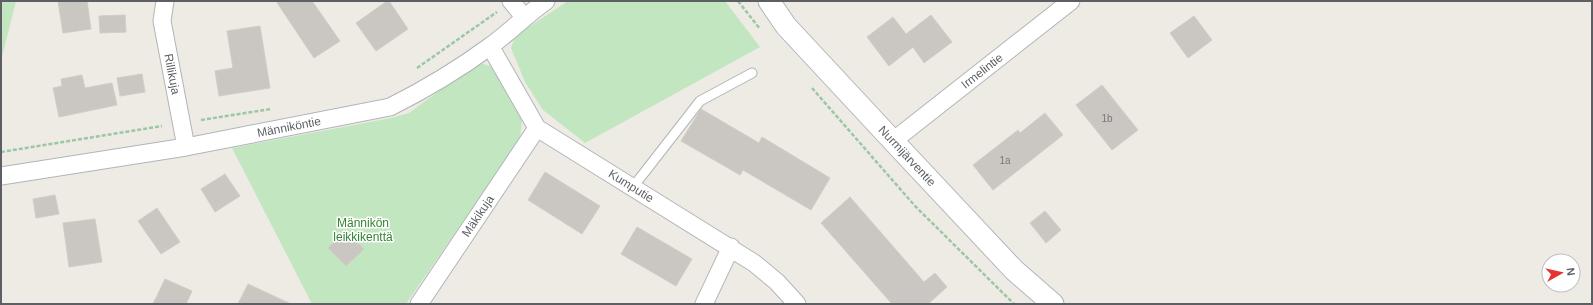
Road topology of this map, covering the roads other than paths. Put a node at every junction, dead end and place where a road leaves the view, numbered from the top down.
1 (165, 1) edge
2 (511, 1) edge
3 (546, 1) edge
4 (769, 1) edge
5 (1071, 1) edge
6 (524, 17) junction
7 (490, 46) junction
8 (752, 73) dead end
9 (537, 128) junction
10 (893, 141) junction
11 (186, 147) junction
12 (1, 176) edge
13 (633, 187) junction
14 (731, 247) junction
15 (419, 304) edge
16 (704, 304) edge
17 (797, 304) edge
18 (1053, 304) edge

1 - 11 street, Rillikuja
2 - 6 street
3 - 6 street, Männiköntie
4 - 10 street, Nurmijärventie
5 - 10 street, Irmelintie
6 - 7 street, Männiköntie
7 - 9 street, Kumputie
7 - 11 street, Männiköntie
8 - 13 lane
9 - 13 street, Kumputie
9 - 15 street, Mäkikuja
10 - 18 street, Nurmijärventie
11 - 12 street, Männiköntie
13 - 14 street, Kumputie
14 - 16 street
14 - 17 street, Kumputie

